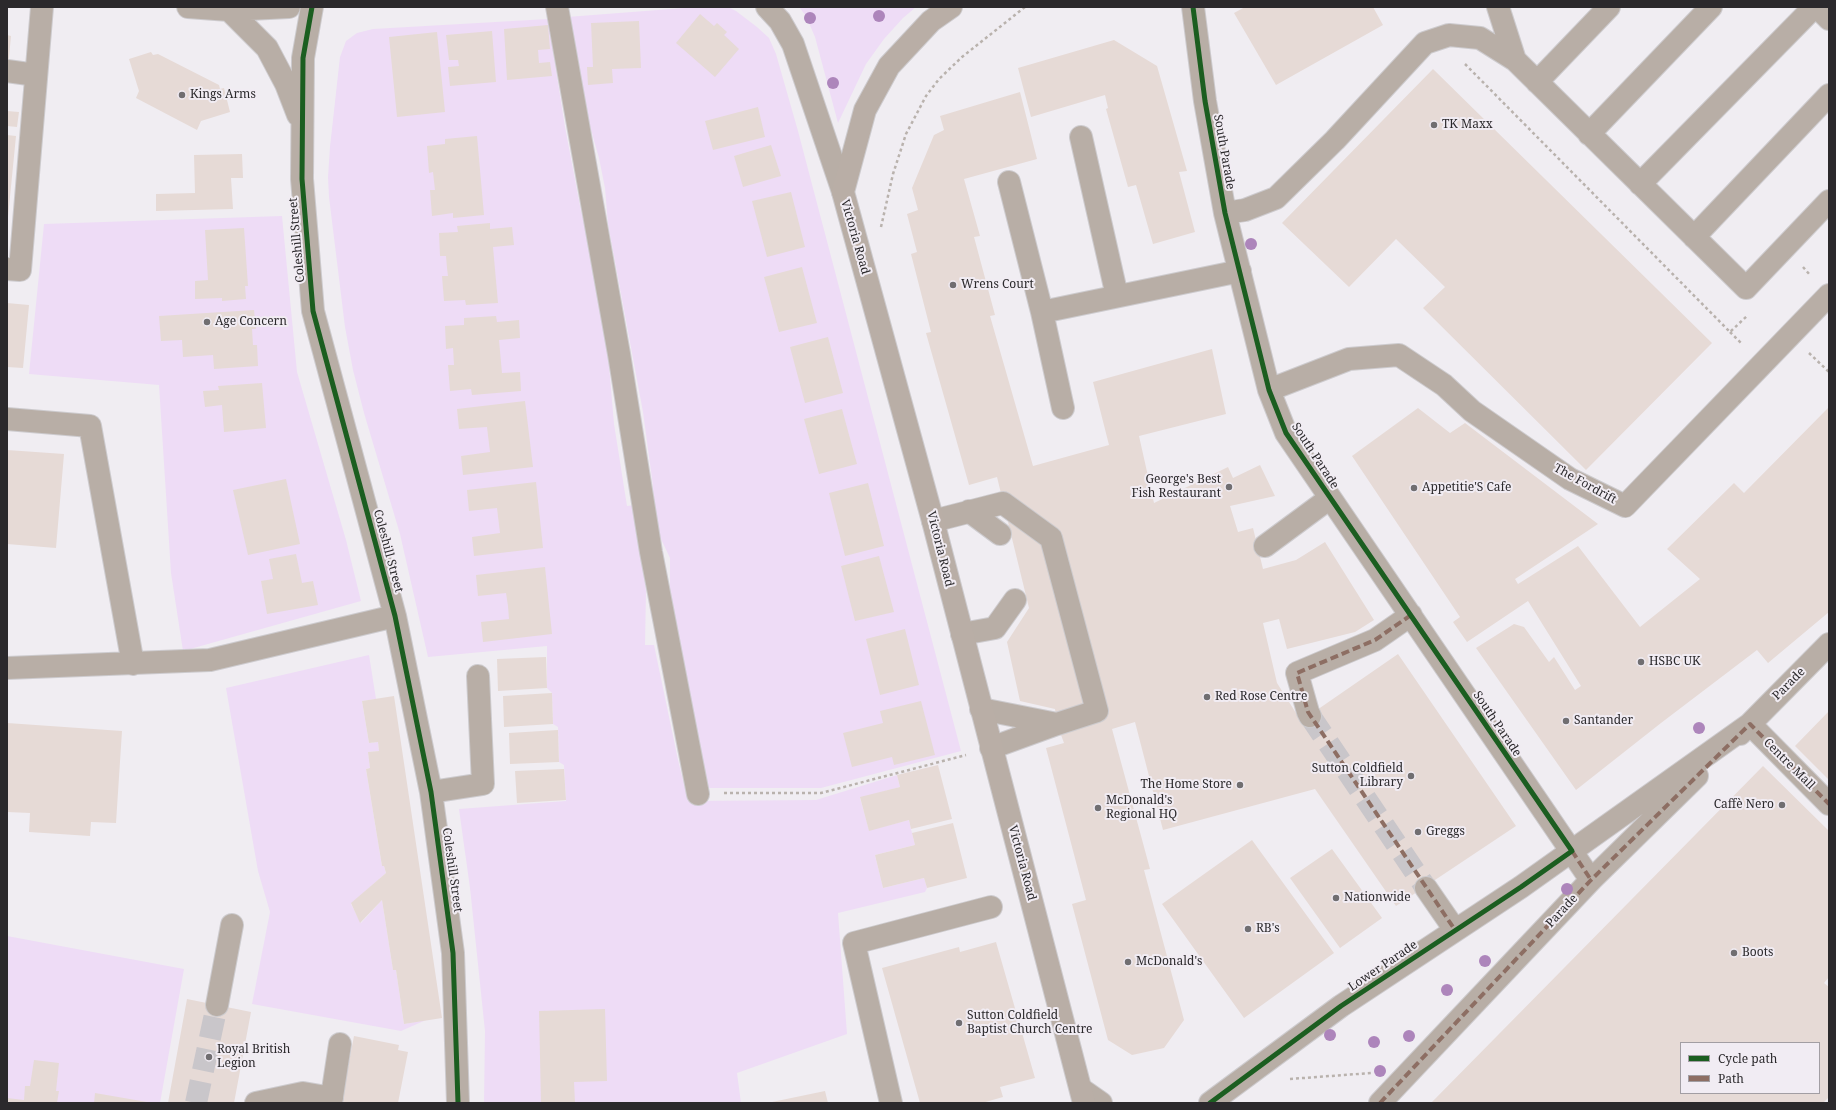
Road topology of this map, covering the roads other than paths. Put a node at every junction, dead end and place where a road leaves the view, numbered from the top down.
1 (42, 7) edge
2 (188, 7) edge
3 (289, 7) edge
4 (312, 7) edge
5 (557, 7) edge
6 (767, 7) edge
7 (951, 7) edge
8 (1193, 7) edge
9 (1498, 7) edge
10 (1609, 7) edge
11 (1711, 7) edge
12 (1814, 7) edge
13 (1817, 7) edge
14 (229, 10) junction
15 (1829, 19) edge
16 (1515, 60) junction
17 (7, 71) edge
18 (36, 75) junction
19 (1537, 82) junction
20 (1829, 95) edge
21 (302, 126) junction
22 (1589, 134) junction
23 (1081, 137) dead end
24 (1009, 182) dead end
25 (1640, 184) junction
26 (842, 192) junction
27 (1829, 201) edge
28 (1225, 213) junction
29 (1694, 237) junction
30 (7, 269) edge
31 (1240, 270) junction
32 (1829, 295) edge
33 (1117, 296) junction
34 (1042, 312) junction
35 (1269, 390) junction
36 (1063, 408) dead end
37 (7, 418) edge
38 (1330, 498) junction
39 (969, 511) junction
40 (933, 521) junction
41 (1000, 534) dead end
42 (1265, 546) dead end
43 (1015, 600) dead end
44 (1411, 615) junction
45 (396, 616) junction
46 (962, 634) junction
47 (1829, 644) edge
48 (134, 664) junction
49 (7, 668) edge
50 (478, 676) dead end
51 (981, 709) junction
52 (1310, 716) tunnel mouth
53 (1057, 724) junction
54 (1750, 724) junction
55 (991, 748) junction
56 (1659, 790) joint
57 (431, 792) junction
58 (698, 794) road end
59 (1829, 804) edge
60 (1572, 851) junction
61 (1591, 880) junction
62 (1426, 888) tunnel mouth
63 (991, 907) dead end
64 (232, 924) dead end
65 (1455, 930) junction
66 (217, 1005) tunnel mouth
67 (340, 1044) dead end
68 (1083, 1096) edge
69 (331, 1100) edge
70 (256, 1103) edge
71 (458, 1103) edge
72 (891, 1103) edge
73 (1101, 1103) edge
74 (1210, 1103) edge
75 (1380, 1103) edge

1 - 18 street
2 - 14 street
3 - 14 street
4 - 21 street, Coleshill Street
5 - 58 street
6 - 26 street, Victoria Road
7 - 26 main road
8 - 28 street, South Parade
9 - 16 street
10 - 19 street
11 - 22 street
12 - 25 street
13 - 15 street
14 - 21 street, Coleshill Street
16 - 19 street
16 - 28 street
17 - 18 street
18 - 30 street
19 - 22 street
20 - 29 street
21 - 45 street, Coleshill Street
22 - 25 street
23 - 33 street
24 - 34 street
25 - 29 street
26 - 40 main road, Victoria Road
27 - 29 street
28 - 31 street, South Parade
31 - 33 street
31 - 35 street, South Parade
32 - 35 street, The Fordrift
33 - 34 street
34 - 36 street
35 - 38 street, South Parade
37 - 48 street
38 - 42 street
38 - 44 street, South Parade
39 - 40 street
39 - 41 street
39 - 53 street
40 - 46 main road, Victoria Road
43 - 46 street
44 - 52 street
44 - 60 street, South Parade
45 - 48 street
45 - 57 street, Coleshill Street
46 - 51 main road, Victoria Road
47 - 54 street, Parade
48 - 49 street
50 - 57 street
51 - 53 street
51 - 55 main road, Victoria Road
53 - 55 street
54 - 56 street, Parade
54 - 59 street, Centre Mall
54 - 61 street, Parade
55 - 68 main road, Victoria Road
56 - 60 street, Lower Parade
57 - 71 street, Coleshill Street
60 - 61 street, South Parade
60 - 65 street, Lower Parade
61 - 75 street, Parade
62 - 65 street
63 - 72 street
64 - 66 street
65 - 74 street, Lower Parade
67 - 69 street
68 - 73 street
69 - 70 street

